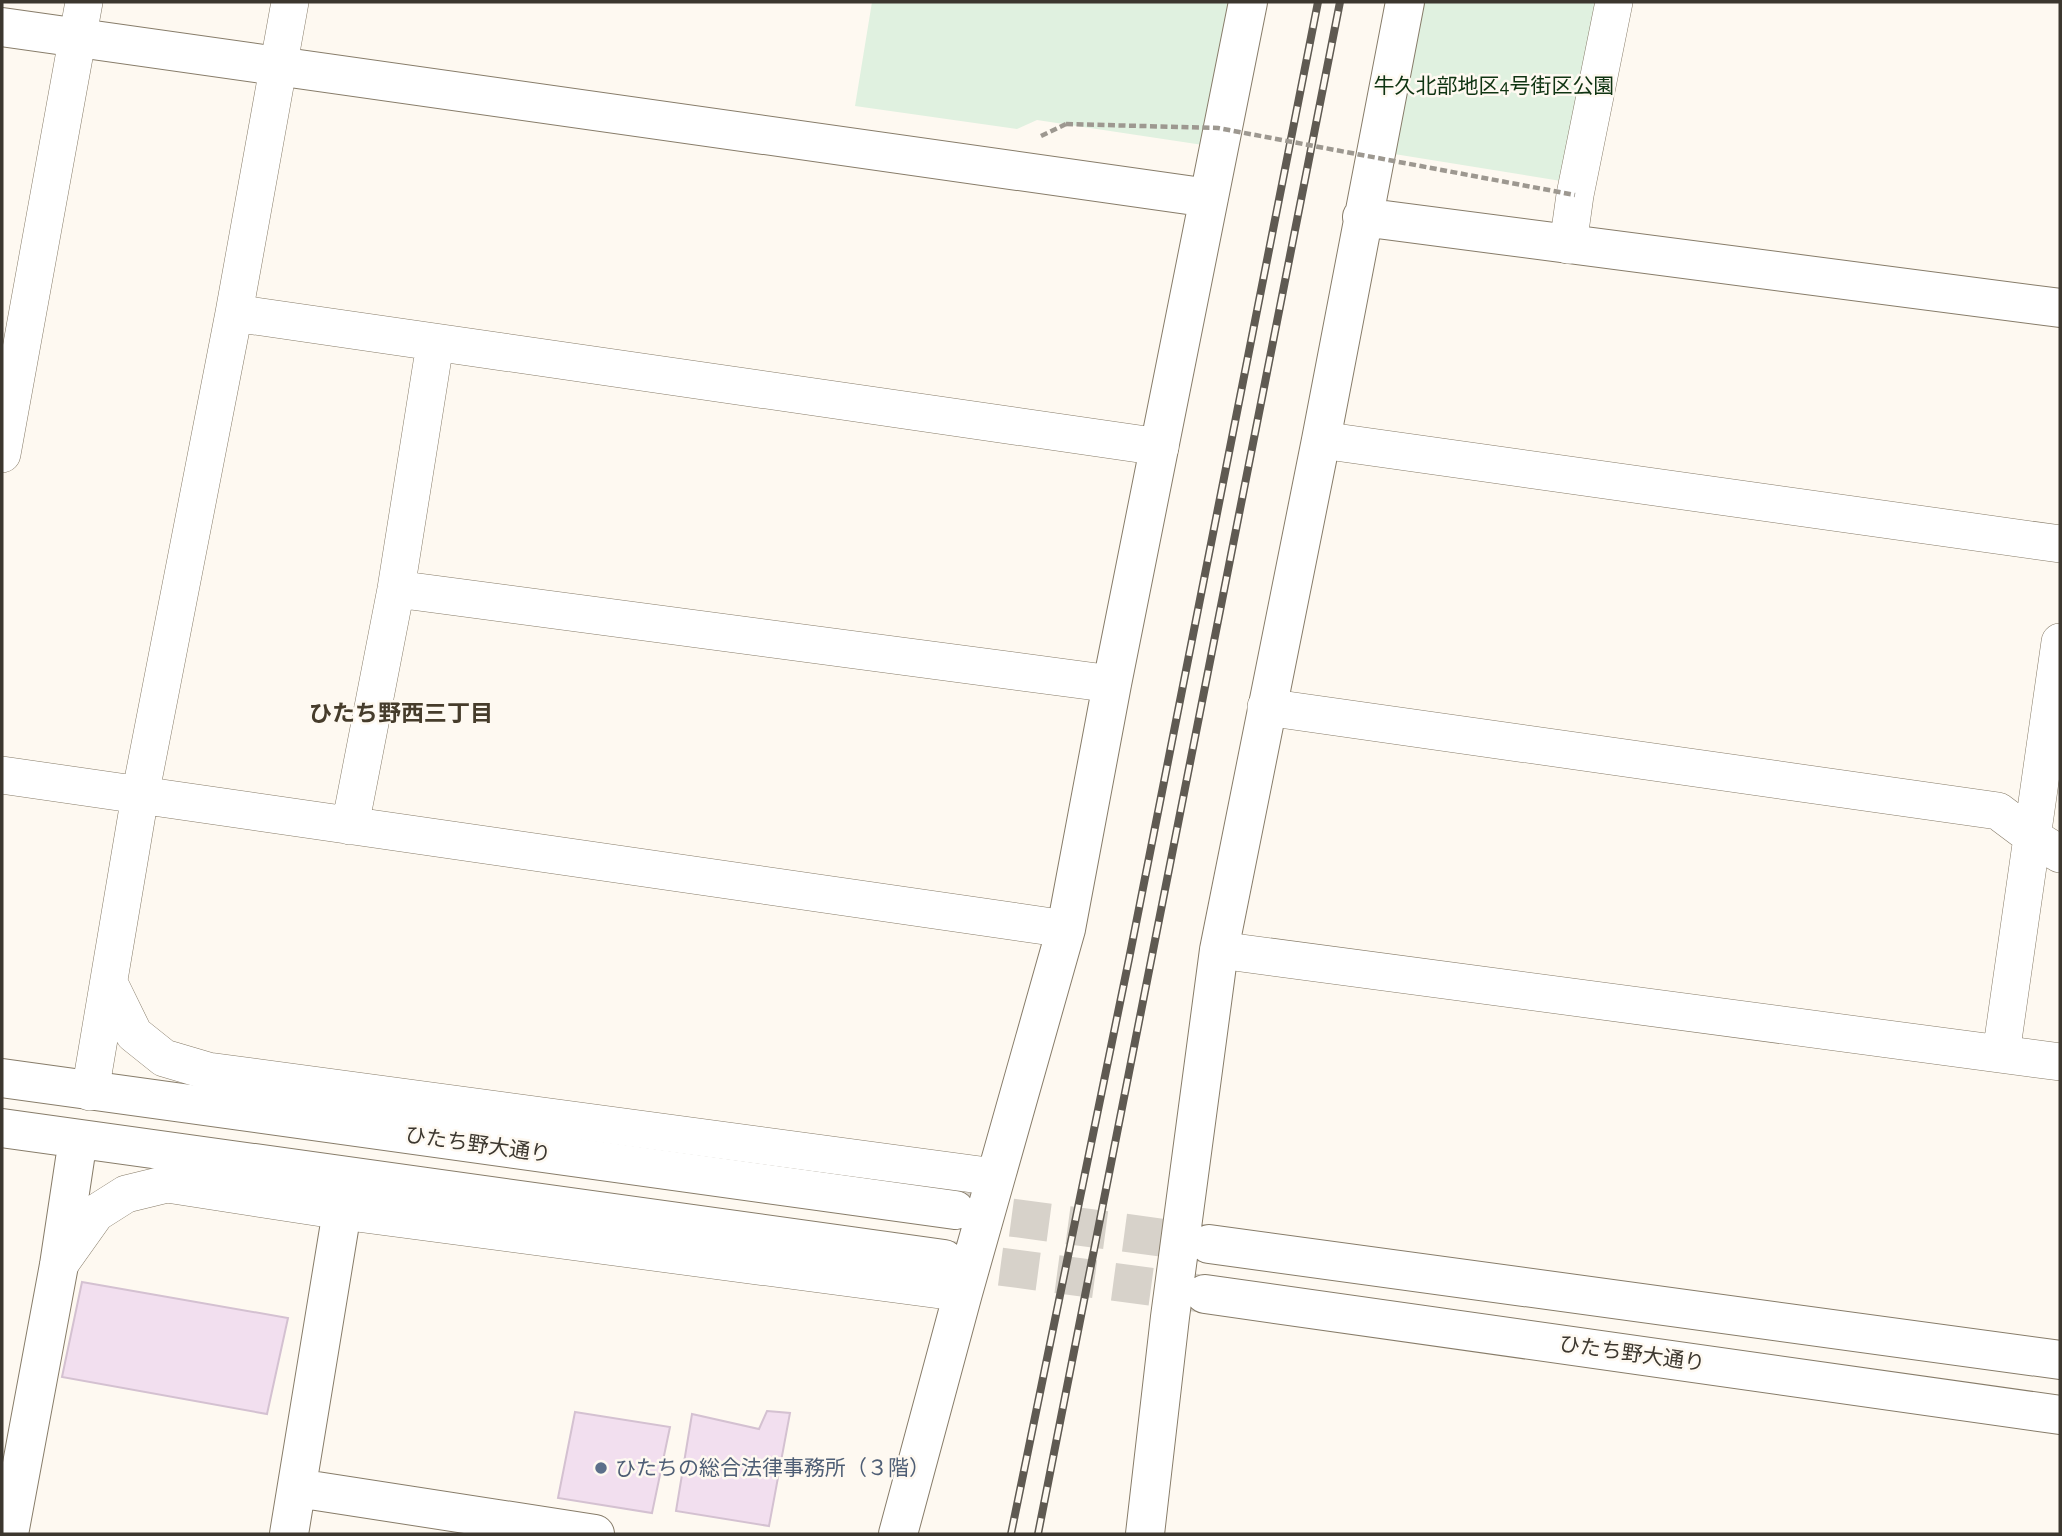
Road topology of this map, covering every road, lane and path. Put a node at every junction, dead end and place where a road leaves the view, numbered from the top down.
1 (290, 2) edge
2 (1248, 2) edge
3 (1405, 2) edge
4 (1614, 2) edge
5 (80, 20) edge
6 (2, 27) edge
7 (278, 67) junction
8 (1066, 124) dead end
9 (1575, 195) junction
10 (1209, 198) junction
11 (1362, 217) junction
12 (1568, 245) junction
13 (2060, 308) edge
14 (234, 313) junction
15 (435, 344) junction
16 (1321, 440) junction
17 (1160, 447) junction
18 (2, 454) edge
19 (2060, 544) edge
20 (396, 589) junction
21 (2060, 642) edge
22 (1112, 684) junction
23 (1266, 707) junction
24 (2, 775) edge
25 (140, 796) junction
26 (350, 826) junction
27 (2047, 846) edge
28 (1066, 929) junction
29 (1219, 950) junction
30 (108, 984) junction
31 (2001, 1054) junction
32 (2060, 1062) edge
33 (2, 1078) edge
34 (90, 1091) junction
35 (2, 1128) edge
36 (78, 1139) junction
37 (995, 1177) junction
38 (955, 1210) tunnel mouth
39 (342, 1211) junction
40 (1209, 1244) tunnel mouth
41 (944, 1259) tunnel mouth
42 (59, 1265) junction
43 (963, 1293) junction
44 (1205, 1294) tunnel mouth
45 (2060, 1360) edge
46 (2060, 1415) edge
47 (297, 1488) junction
48 (9, 1534) edge
49 (289, 1534) edge
50 (595, 1534) edge
51 (898, 1534) edge
52 (1145, 1534) edge

1 - 7 street
2 - 10 street
3 - 11 street
4 - 9 street
5 - 6 street
5 - 7 street
5 - 18 street
7 - 10 street
7 - 14 street
8 - 9 path, bridge
9 - 12 street
10 - 17 street
11 - 12 street
11 - 16 street
12 - 13 street
14 - 15 street
14 - 25 street
15 - 17 street
15 - 20 street
16 - 19 street
16 - 23 street
17 - 22 street
20 - 22 street
20 - 26 street
21 - 27 street
22 - 28 street
23 - 27 street
23 - 29 street
24 - 25 street
25 - 26 street
25 - 30 street
26 - 28 street
27 - 31 street
28 - 37 street
29 - 31 street
29 - 52 street
30 - 34 street
30 - 37 street
31 - 32 street
33 - 34 street, ひたち野大通り
34 - 38 street, ひたち野大通り
35 - 36 street
36 - 41 street
36 - 42 street
37 - 43 street
39 - 42 street
39 - 43 street
39 - 47 street
40 - 45 street
42 - 48 street
43 - 51 street
44 - 46 street, ひたち野大通り
47 - 49 street
47 - 50 street

